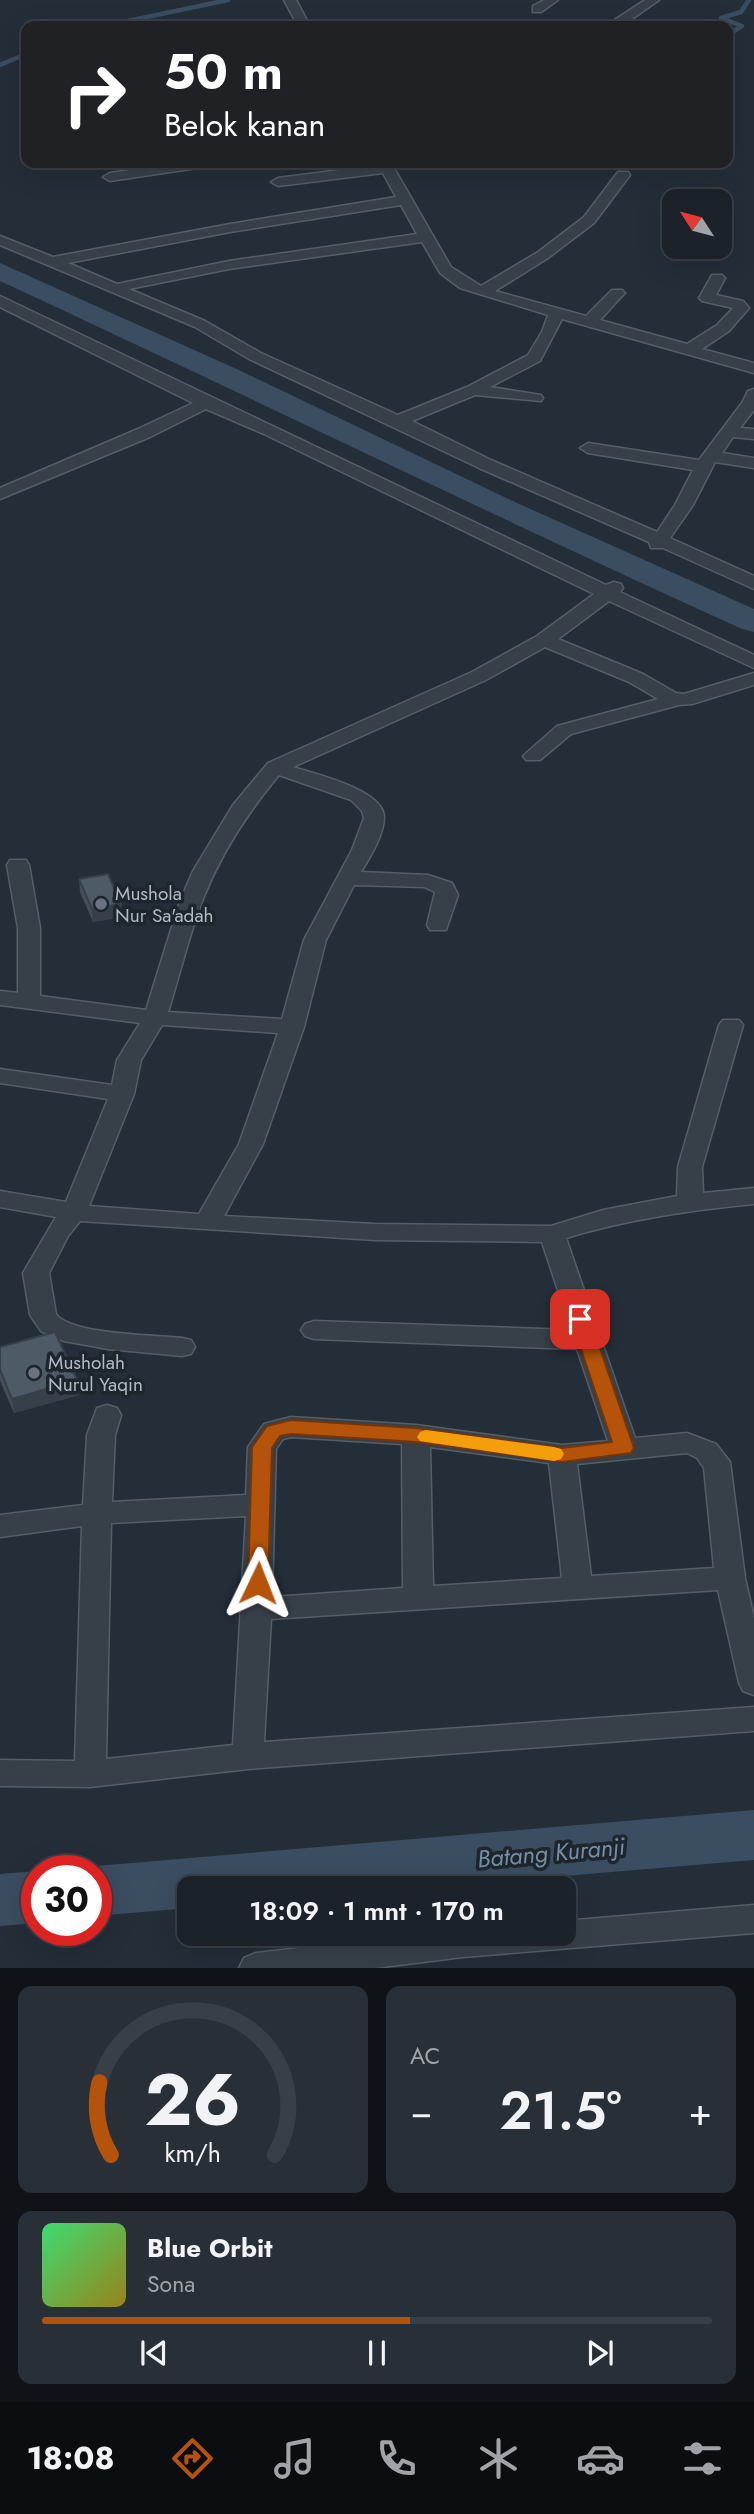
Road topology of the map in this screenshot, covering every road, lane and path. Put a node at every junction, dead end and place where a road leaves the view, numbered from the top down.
1 (290, 0) edge
2 (552, 0) edge
3 (653, 0) edge
4 (537, 9) dead end
5 (301, 21) edge
6 (622, 21) edge
7 (170, 168) edge
8 (372, 168) edge
9 (386, 168) edge
10 (623, 175) dead end
11 (110, 177) dead end
12 (278, 182) dead end
13 (406, 200) junction
14 (425, 237) junction
15 (0, 240) edge
16 (50, 262) junction
17 (717, 278) dead end
18 (118, 290) junction
19 (482, 292) junction
20 (617, 293) dead end
21 (0, 301) edge
22 (557, 313) junction
23 (589, 322) junction
24 (689, 350) junction
25 (754, 368) edge
26 (473, 390) junction
27 (535, 398) dead end
28 (753, 401) edge
29 (206, 403) junction
30 (398, 421) junction
31 (729, 432) junction
32 (754, 434) edge
33 (588, 448) dead end
34 (706, 461) junction
35 (754, 463) edge
36 (0, 494) edge
37 (658, 542) junction
38 (754, 583) edge
39 (611, 591) junction
40 (544, 640) junction
41 (754, 662) edge
42 (754, 678) edge
43 (676, 700) junction
44 (533, 756) dead end
45 (275, 767) junction
46 (18, 865) dead end
47 (346, 878) junction
48 (438, 925) dead end
49 (0, 998) edge
50 (29, 1002) junction
51 (155, 1017) junction
52 (731, 1025) dead end
53 (292, 1027) junction
54 (0, 1076) edge
55 (122, 1094) junction
56 (754, 1196) edge
57 (0, 1199) edge
58 (690, 1202) junction
59 (75, 1210) junction
60 (207, 1223) junction
61 (552, 1234) junction
62 (314, 1331) dead end
63 (588, 1340) junction
64 (182, 1347) dead end
65 (107, 1415) dead end
66 (416, 1435) junction
67 (624, 1448) junction
68 (562, 1455) junction
69 (260, 1505) junction
70 (99, 1512) junction
71 (0, 1526) edge
72 (730, 1578) junction
73 (578, 1588) junction
74 (418, 1599) junction
75 (257, 1609) junction
76 (754, 1683) edge
77 (754, 1719) edge
78 (248, 1756) junction
79 (0, 1773) edge
80 (90, 1774) junction
81 (754, 1919) edge
82 (256, 1968) edge

1 - 5 street
2 - 4 street
3 - 6 street
7 - 11 street
8 - 12 street
9 - 13 street
10 - 19 street
13 - 14 street
13 - 16 street
14 - 18 street
14 - 19 street
15 - 16 street
16 - 18 street
17 - 24 street
18 - 30 street
19 - 22 street
20 - 23 street
21 - 29 street
22 - 23 street
22 - 26 street
23 - 24 street
24 - 25 street
26 - 27 street
26 - 30 street
28 - 31 street
29 - 36 street
29 - 39 street
30 - 37 street
31 - 32 street
31 - 34 street
33 - 34 street
34 - 35 street
34 - 37 street
37 - 38 street
39 - 40 street
39 - 41 street
40 - 43 street
40 - 45 street
42 - 43 street
43 - 44 street
45 - 47 street
45 - 51 street
46 - 50 street
47 - 48 street
47 - 53 street
49 - 50 street
50 - 51 street
51 - 53 street
51 - 55 street
52 - 58 street
53 - 60 street
54 - 55 street
55 - 59 street
56 - 58 street
57 - 59 street
58 - 61 street
59 - 60 street
59 - 64 street
60 - 61 street
61 - 63 street
62 - 63 street
63 - 67 street
65 - 70 street
66 - 68 street
66 - 69 street
66 - 74 street
67 - 68 street
67 - 72 street
68 - 73 street
69 - 70 street
69 - 75 street
70 - 71 street
70 - 80 street
72 - 73 street
72 - 76 street
73 - 74 street
74 - 75 street
75 - 78 street
77 - 78 street
78 - 80 street
79 - 80 street
81 - 82 street

